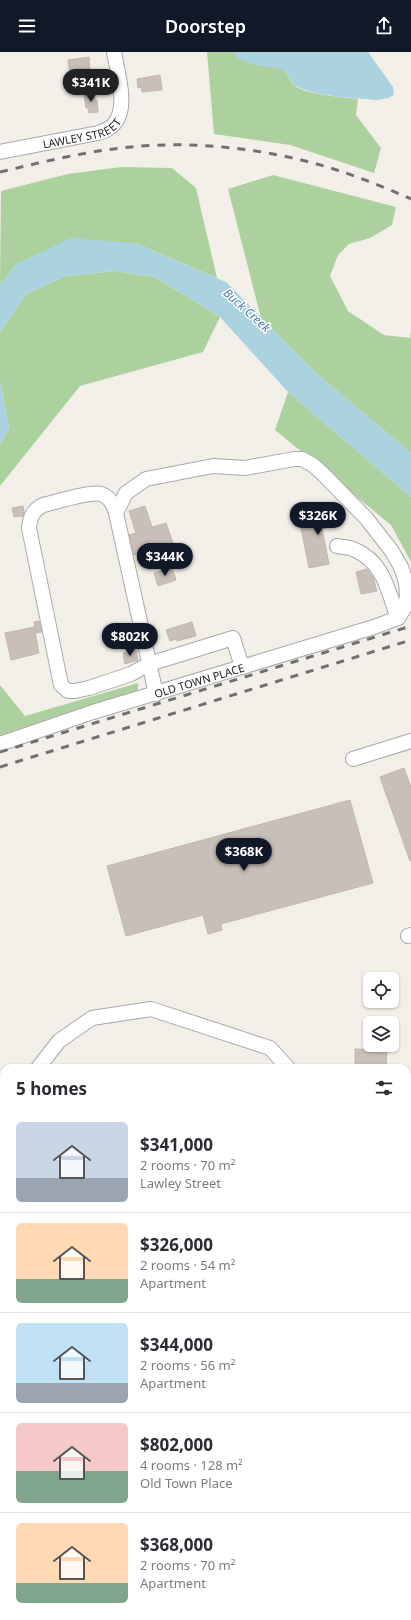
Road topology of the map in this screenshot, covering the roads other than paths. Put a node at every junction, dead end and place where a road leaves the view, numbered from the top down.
1 (114, 52) edge
2 (0, 152) edge
3 (116, 513) junction
4 (337, 546) dead end
5 (398, 618) junction
6 (149, 664) junction
7 (242, 667) junction
8 (156, 694) junction
9 (0, 744) edge
10 (410, 745) edge
11 (353, 760) dead end
12 (41, 1064) edge
13 (284, 1064) edge

1 - 2 street, LAWLEY STREET
3 - 5 street
3 - 6 street
3 - 6 street
4 - 5 street
5 - 7 street, OLD TOWN PLACE
6 - 7 street
6 - 8 street
7 - 8 street, OLD TOWN PLACE
8 - 9 street, OLD TOWN PLACE
10 - 11 street
12 - 13 street

